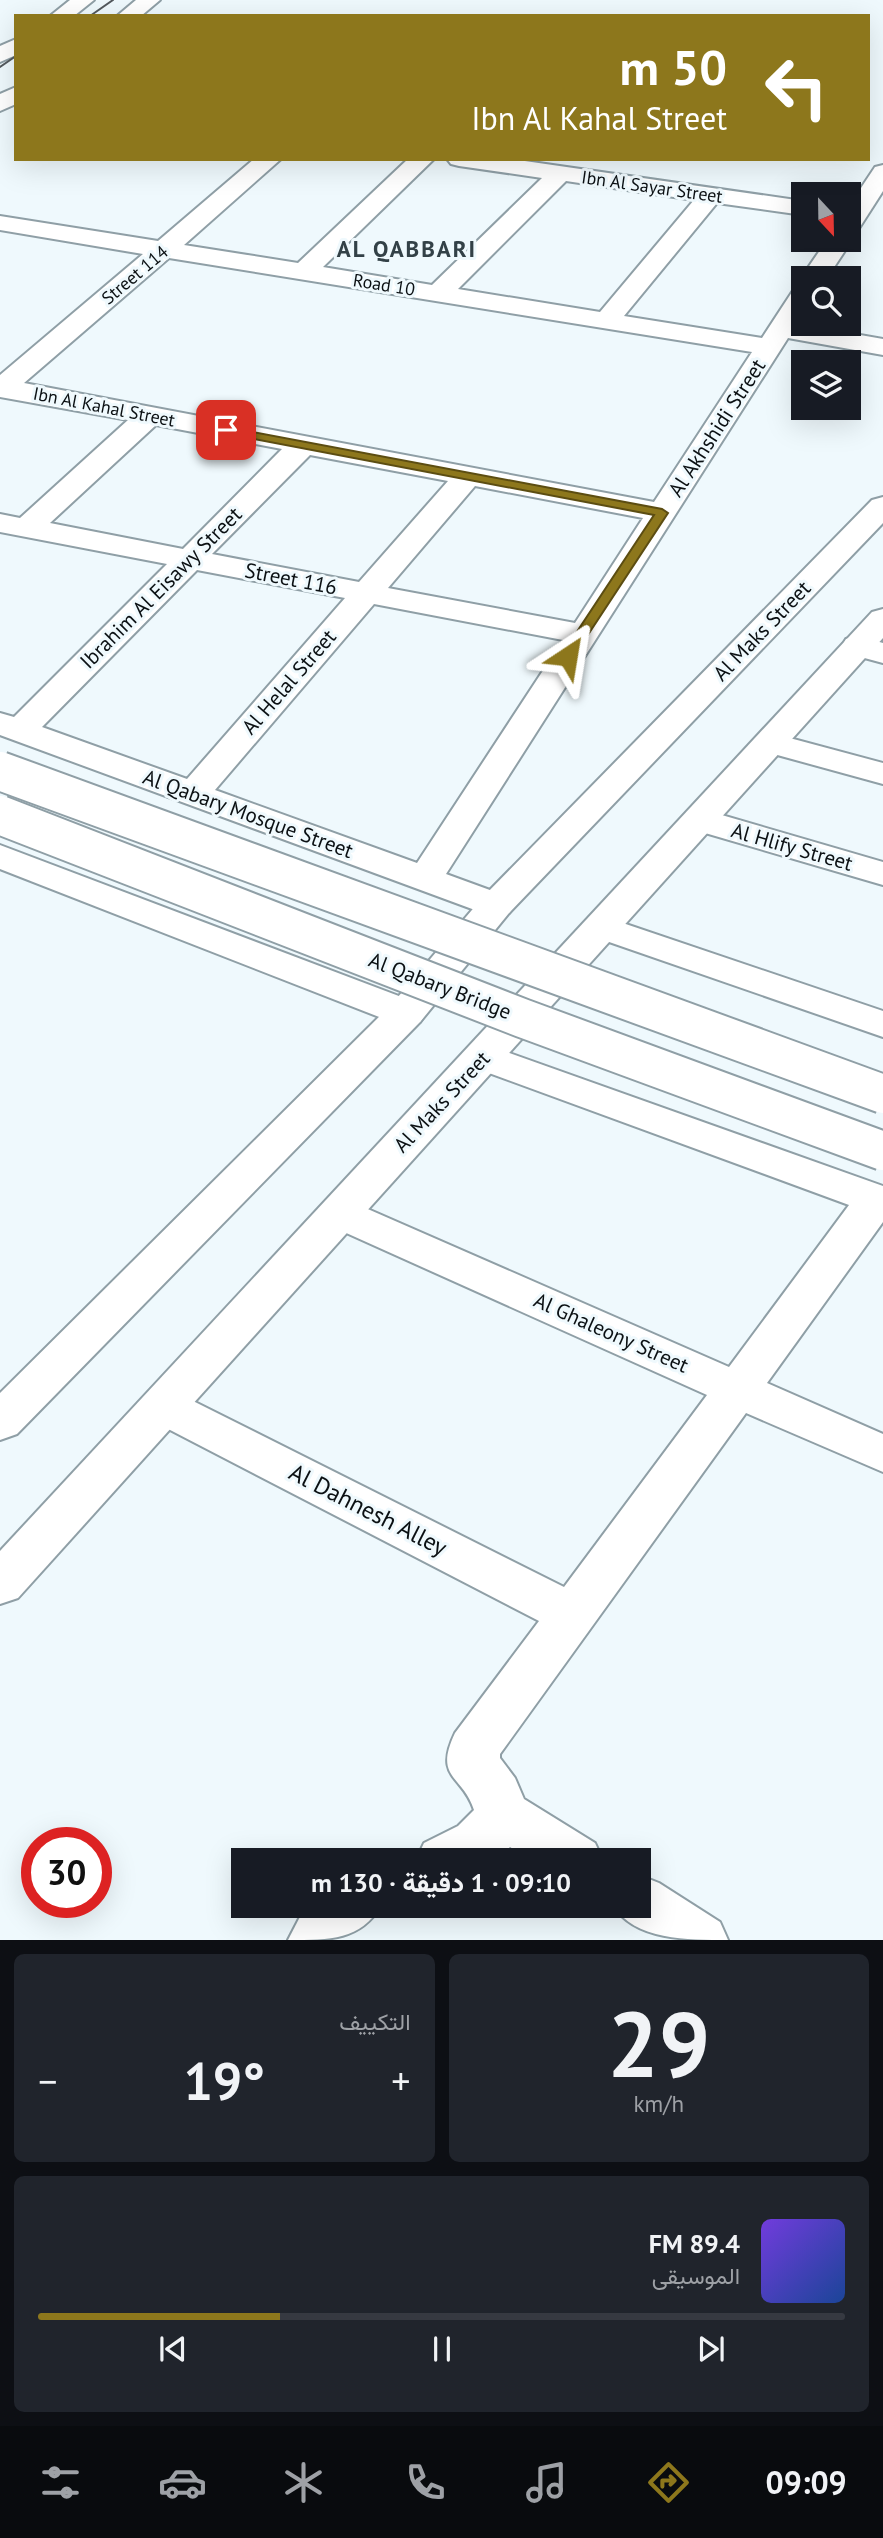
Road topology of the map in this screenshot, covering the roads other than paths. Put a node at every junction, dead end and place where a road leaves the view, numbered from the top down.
1 (84, 0) edge
2 (150, 0) edge
3 (63, 14) edge
4 (130, 14) edge
5 (267, 161) edge
6 (420, 161) edge
7 (473, 161) edge
8 (883, 172) edge
9 (561, 174) junction
10 (711, 195) junction
11 (861, 204) edge
12 (791, 206) edge
13 (12, 225) edge
14 (0, 244) edge
15 (166, 249) junction
16 (304, 272) junction
17 (438, 294) junction
18 (791, 313) edge
19 (606, 321) junction
20 (775, 338) junction
21 (883, 347) edge
22 (1, 388) edge
23 (149, 416) junction
24 (303, 445) junction
25 (468, 476) junction
26 (883, 506) edge
27 (662, 513) junction
28 (13, 525) edge
29 (190, 559) junction
30 (366, 593) junction
31 (582, 634) junction
32 (875, 639) edge
33 (10, 726) edge
34 (771, 743) junction
35 (0, 771) edge
36 (883, 774) edge
37 (193, 794) junction
38 (0, 815) edge
39 (701, 820) junction
40 (0, 856) edge
41 (883, 874) edge
42 (425, 879) junction
43 (496, 905) junction
44 (602, 927) junction
45 (406, 1013) junction
46 (883, 1025) edge
47 (484, 1057) junction
48 (883, 1094) edge
49 (883, 1151) edge
50 (880, 1201) edge
51 (339, 1213) junction
52 (737, 1389) junction
53 (163, 1406) junction
54 (0, 1422) edge
55 (883, 1454) edge
56 (0, 1584) edge
57 (572, 1614) junction
58 (502, 1813) junction
59 (474, 1848) edge
60 (557, 1848) edge
61 (651, 1908) edge
62 (338, 1918) edge
63 (316, 1940) edge
64 (700, 1940) edge

1 - 3 street
2 - 4 street
5 - 15 street, Street 114
6 - 16 street
7 - 9 street, Ibn Al Sayar Street
8 - 11 street
9 - 10 street, Ibn Al Sayar Street
9 - 17 street
10 - 12 street, Ibn Al Sayar Street
10 - 19 street
13 - 14 street
13 - 15 street, Road 10
15 - 16 street, Road 10
15 - 22 street, Street 114
16 - 17 street, Road 10
17 - 19 street, Road 10
18 - 20 street, Al Akhshidi Street
19 - 20 street, Road 10
20 - 21 street, Road 10
20 - 27 street, Al Akhshidi Street
22 - 23 street, Ibn Al Kahal Street
23 - 24 street, Ibn Al Kahal Street
23 - 28 street
24 - 25 street, Ibn Al Kahal Street
24 - 29 street, Ibrahim Al Eisawy Street
25 - 27 street, Ibn Al Kahal Street
25 - 30 street, Al Helal Street
26 - 43 street, Al Maks Street
27 - 31 street, Al Akhshidi Street
28 - 29 street, Street 116
29 - 30 street, Street 116
29 - 33 street, Ibrahim Al Eisawy Street
30 - 31 street, Street 116
30 - 37 street, Al Helal Street
31 - 42 street, Al Akhshidi Street
32 - 34 street, Al Maks Street
33 - 37 street, Al Qabary Mosque Street
34 - 36 street
34 - 39 street, Al Maks Street
35 - 48 street, bridge
37 - 42 street, Al Qabary Mosque Street
38 - 49 street, Al Qabary Bridge, bridge
39 - 41 street, Al Hlify Street
39 - 44 street, Al Maks Street
40 - 45 street
42 - 43 street, Al Qabary Mosque Street
43 - 45 street, Al Maks Street
44 - 46 street
44 - 47 street, Al Maks Street
45 - 54 street, Al Maks Street
47 - 50 street
47 - 51 street, Al Maks Street
50 - 52 street
51 - 52 street, Al Ghaleony Street
51 - 53 street, Al Maks Street
52 - 55 street, Al Ghaleony Street
52 - 57 street
53 - 56 street, Al Maks Street
53 - 57 street, Al Dahnesh Alley
57 - 58 street
58 - 59 street
58 - 60 street
61 - 64 street
62 - 63 street

